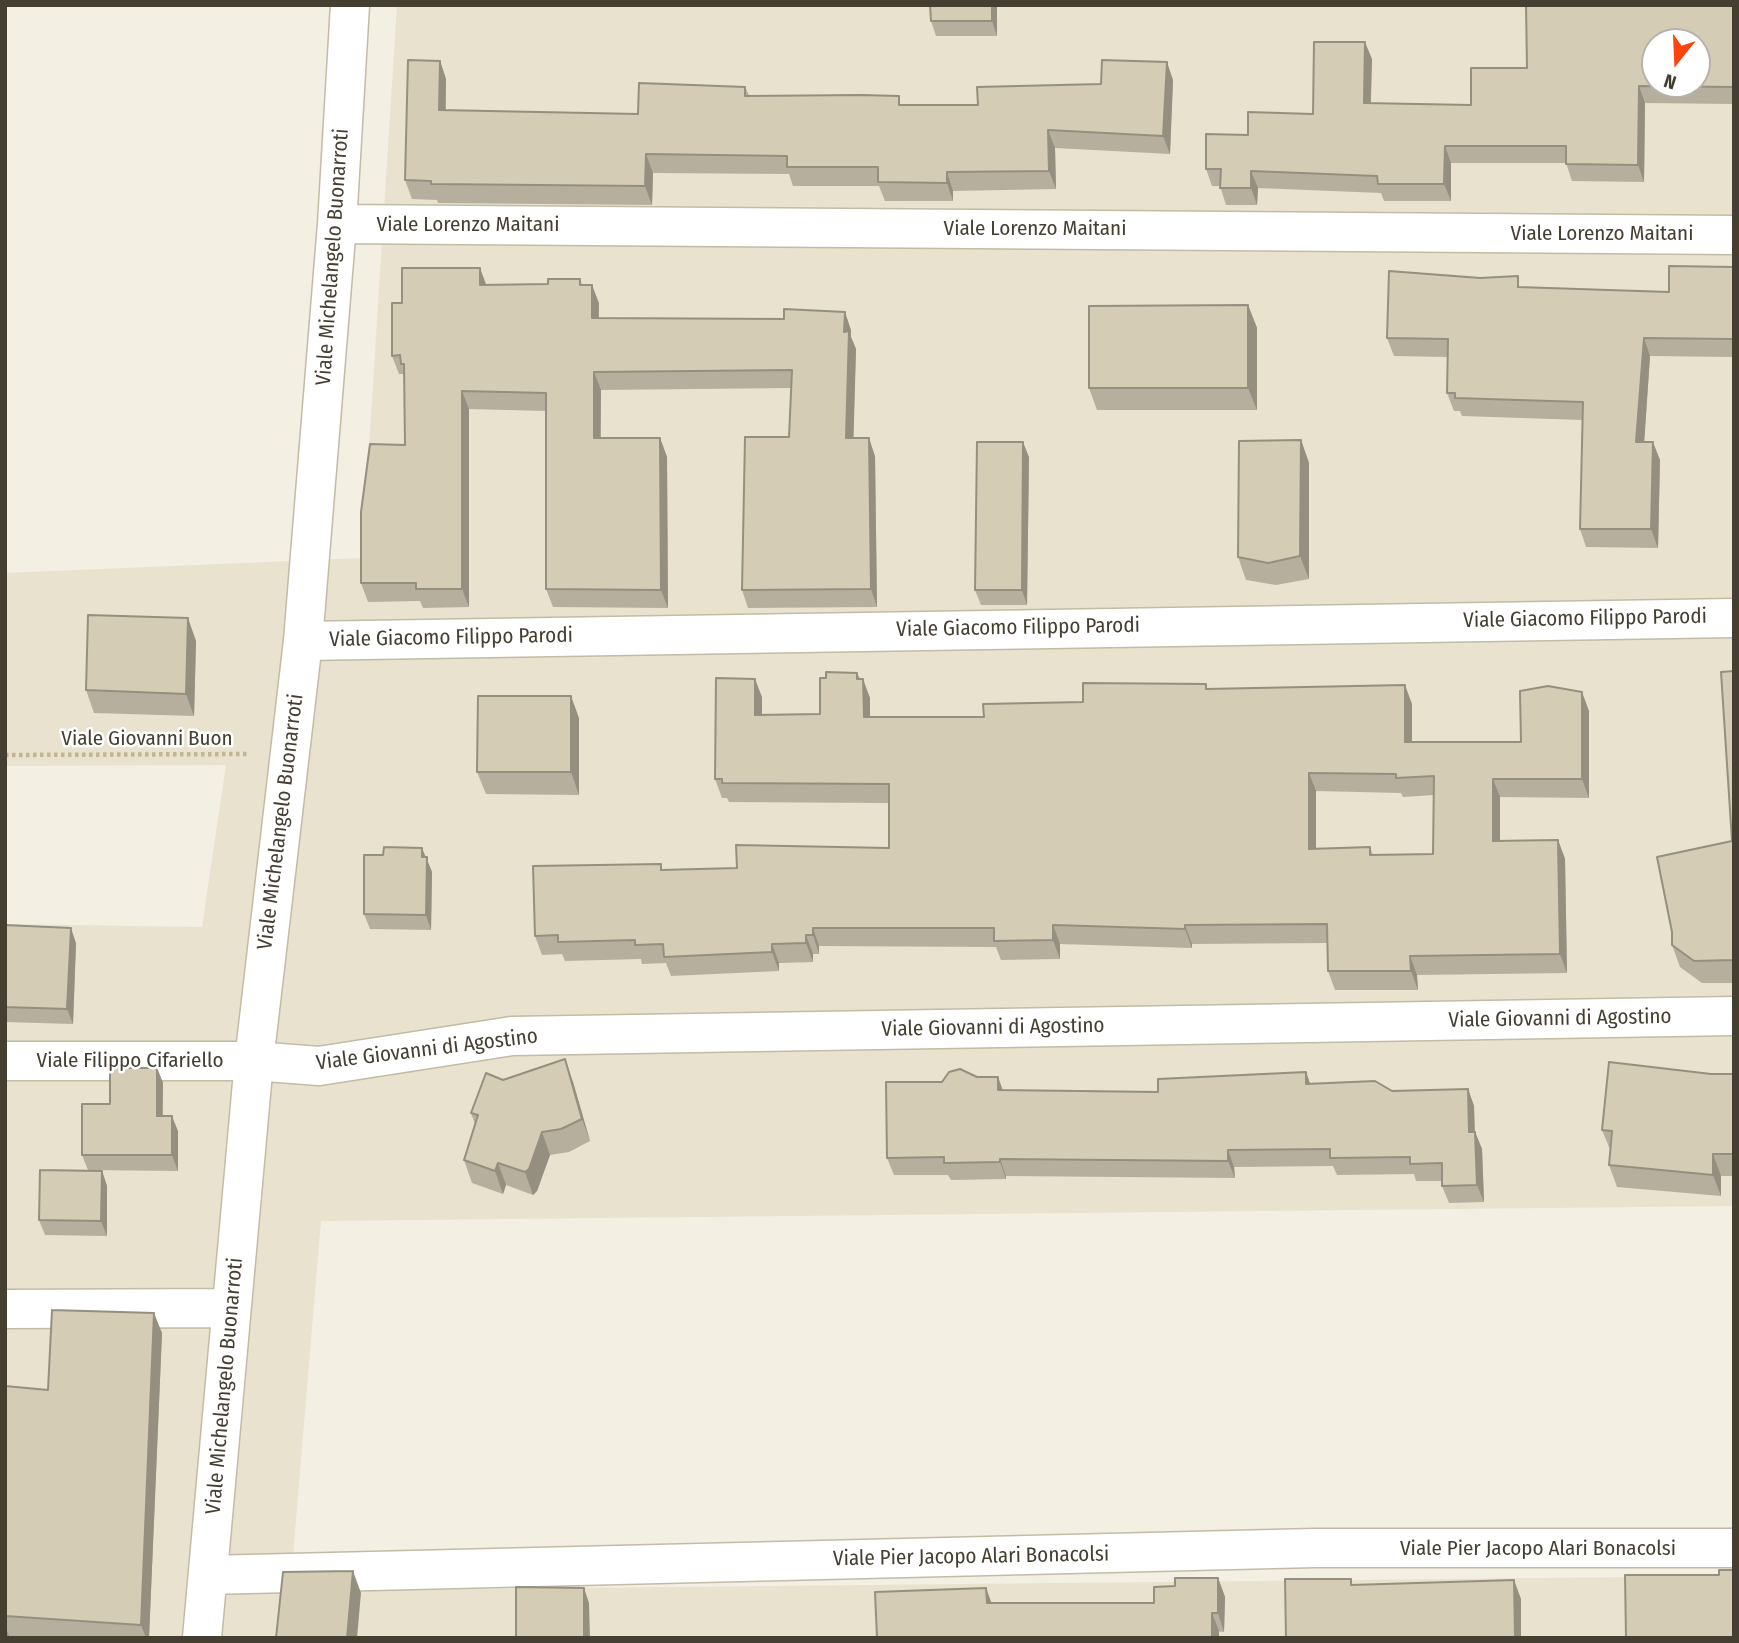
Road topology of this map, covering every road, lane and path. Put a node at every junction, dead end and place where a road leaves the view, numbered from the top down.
1 (350, 5) edge
2 (337, 224) junction
3 (1734, 235) edge
4 (1734, 618) edge
5 (303, 641) junction
6 (288, 752) junction
7 (5, 755) edge
8 (1734, 1016) edge
9 (5, 1061) edge
10 (254, 1062) junction
11 (231, 1308) junction
12 (5, 1309) edge
13 (1734, 1548) edge
14 (208, 1574) junction
15 (202, 1638) edge

1 - 2 street, Viale Michelangelo Buonarroti
2 - 3 street, Viale Lorenzo Maitani
2 - 5 street, Viale Michelangelo Buonarroti
4 - 5 street, Viale Giacomo Filippo Parodi
5 - 6 street, Viale Michelangelo Buonarroti
6 - 7 path, Viale Giovanni Buon
6 - 10 street, Viale Michelangelo Buonarroti
8 - 10 street, Viale Giovanni di Agostino
9 - 10 street, Viale Filippo Cifariello
10 - 11 street, Viale Michelangelo Buonarroti
11 - 12 street
11 - 14 street, Viale Michelangelo Buonarroti
13 - 14 street, Viale Pier Jacopo Alari Bonacolsi
14 - 15 street, Viale Michelangelo Buonarroti

